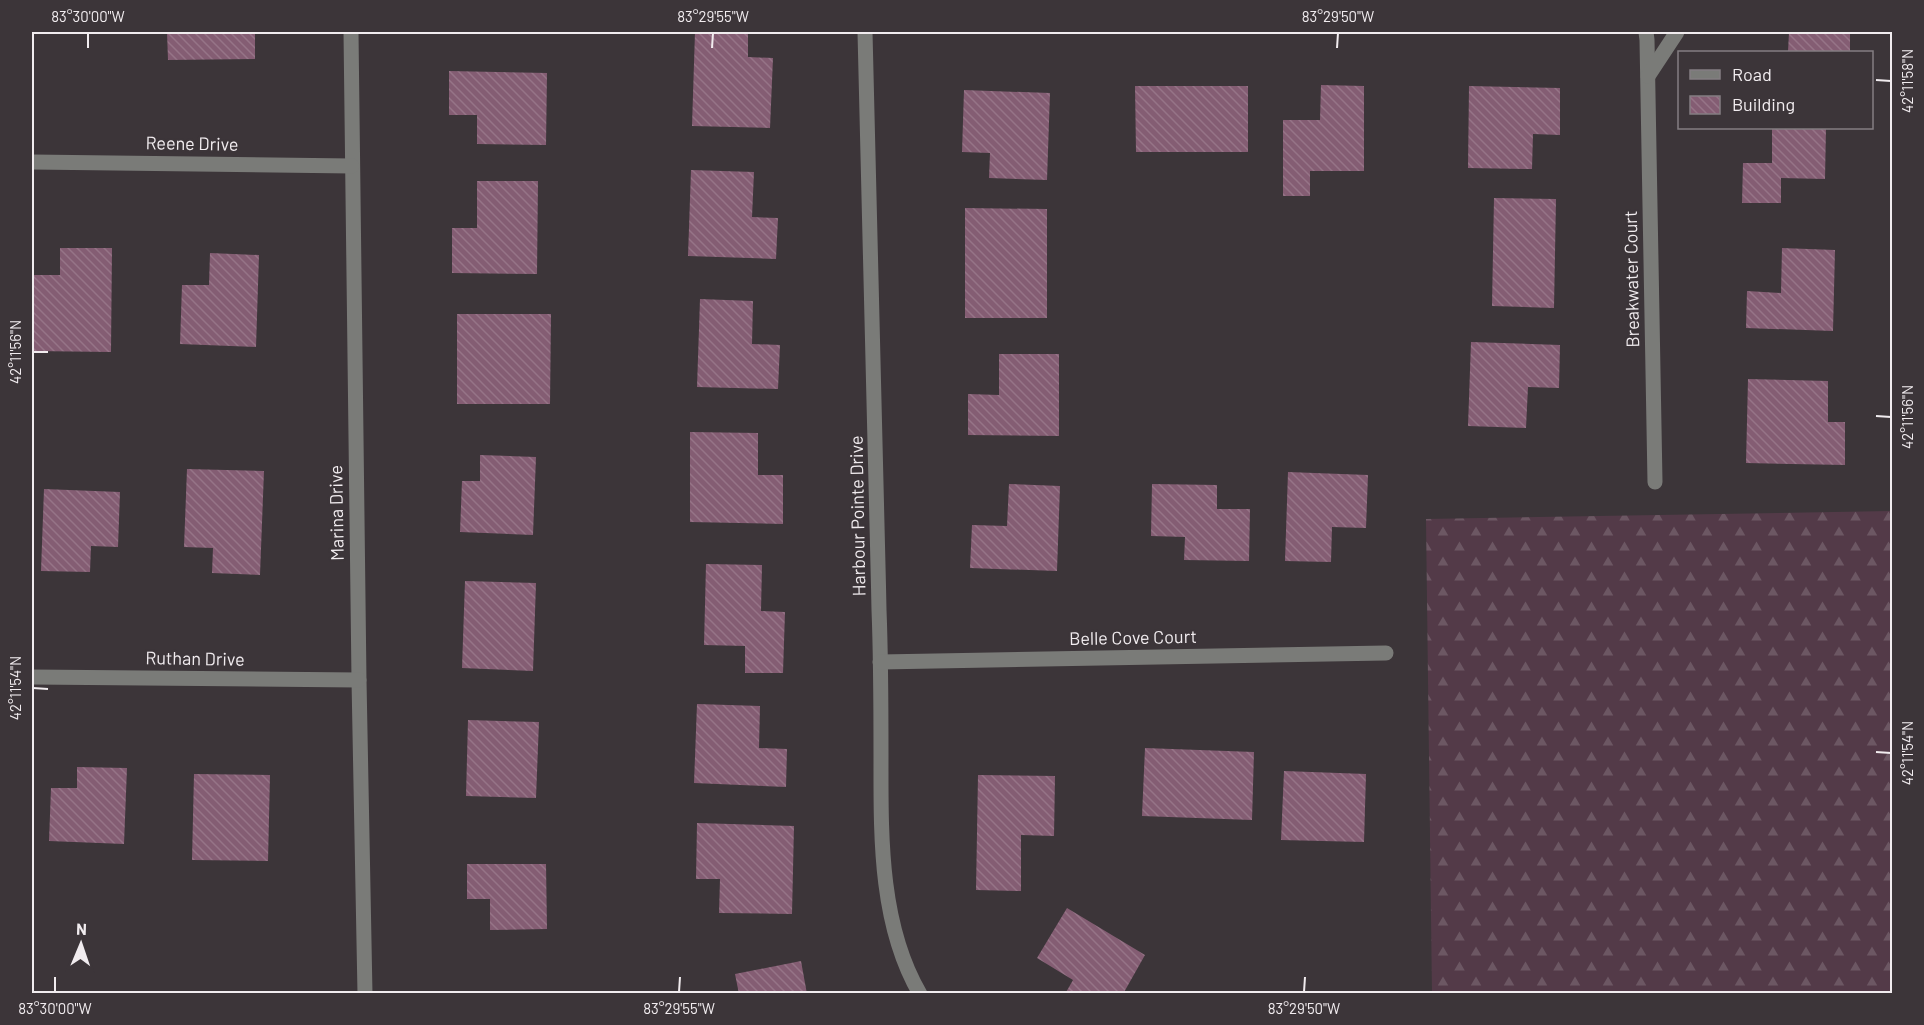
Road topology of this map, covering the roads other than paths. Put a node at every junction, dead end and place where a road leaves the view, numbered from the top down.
1 (351, 32) edge
2 (865, 32) edge
3 (1646, 32) edge
4 (1677, 32) edge
5 (1648, 76) junction
6 (32, 162) edge
7 (352, 166) junction
8 (1655, 482) dead end
9 (1386, 653) dead end
10 (880, 662) junction
11 (32, 677) edge
12 (359, 680) junction
13 (365, 993) edge
14 (920, 993) edge

1 - 7 street, Marina Drive
2 - 10 street, Harbour Pointe Drive
3 - 5 street, Breakwater Court
4 - 5 street
5 - 8 street, Breakwater Court
6 - 7 street, Reene Drive
7 - 12 street, Marina Drive
9 - 10 street, Belle Cove Court
10 - 14 street, Harbour Pointe Drive
11 - 12 street, Ruthan Drive
12 - 13 street, Marina Drive

